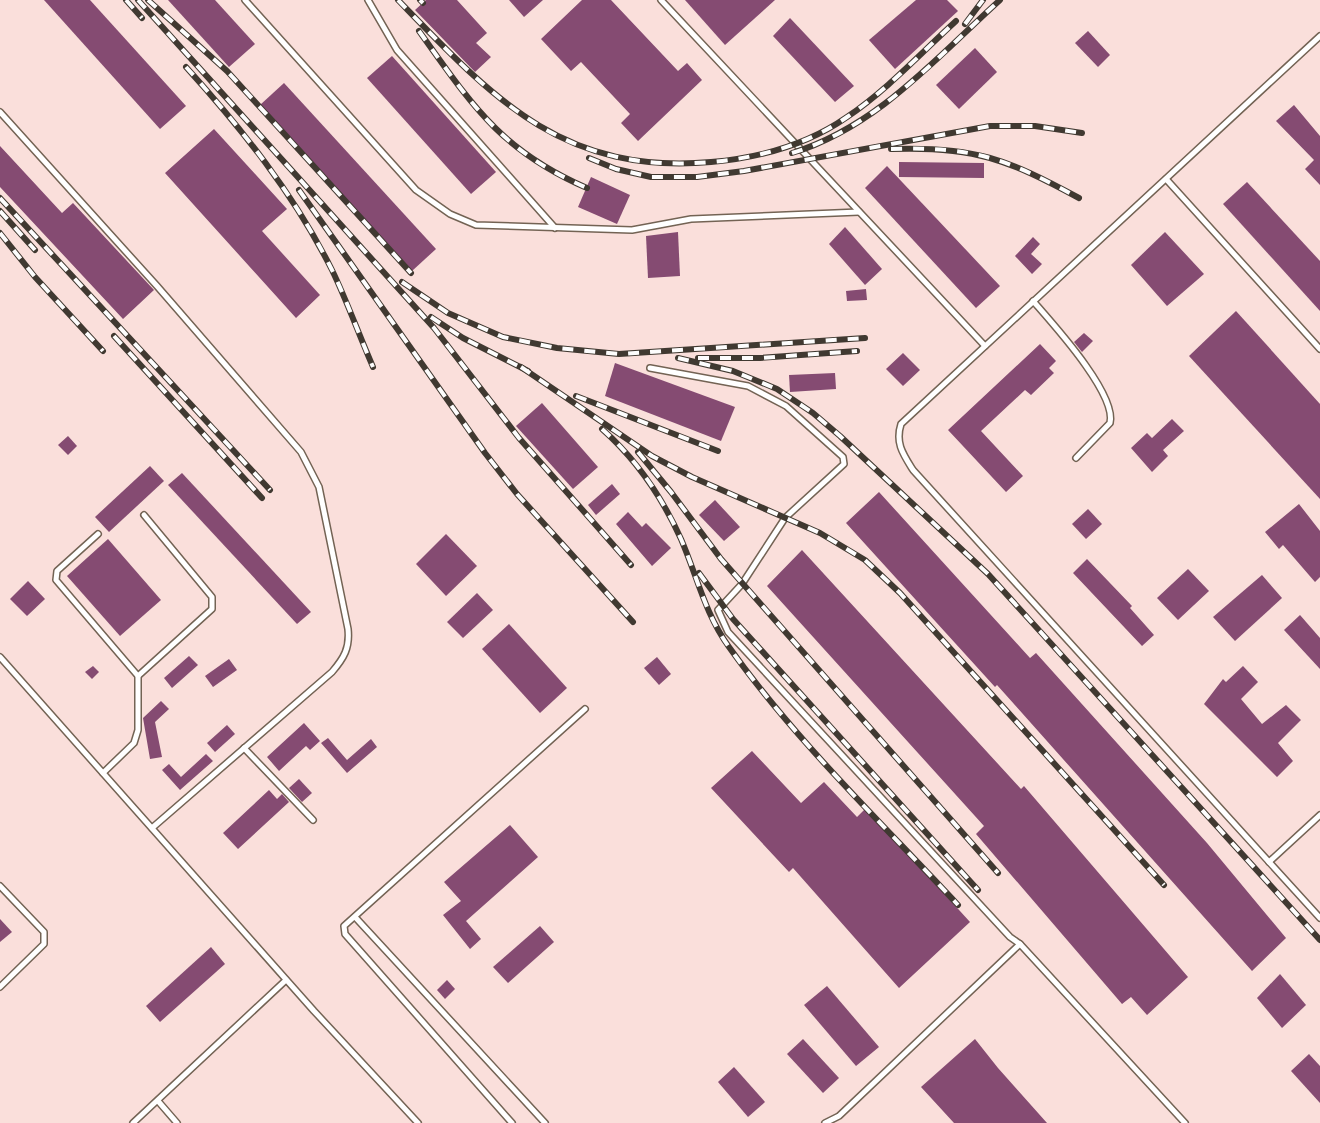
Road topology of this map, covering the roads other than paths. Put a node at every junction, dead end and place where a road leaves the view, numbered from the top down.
1 (245, 0) edge
2 (368, 0) edge
3 (661, 0) edge
4 (1320, 36) edge
5 (0, 112) edge
6 (1166, 179) junction
7 (859, 212) junction
8 (555, 228) junction
9 (1033, 301) junction
10 (985, 346) junction
11 (1320, 349) edge
12 (650, 368) dead end
13 (1076, 458) dead end
14 (144, 515) dead end
15 (98, 534) dead end
16 (0, 657) edge
17 (138, 676) junction
18 (585, 709) dead end
19 (244, 748) junction
20 (103, 773) junction
21 (1320, 814) edge
22 (313, 820) dead end
23 (152, 828) junction
24 (1269, 862) junction
25 (0, 886) edge
26 (355, 916) junction
27 (1320, 918) edge
28 (1020, 944) junction
29 (286, 980) junction
30 (0, 987) edge
31 (158, 1101) junction
32 (133, 1123) edge
33 (177, 1123) edge
34 (418, 1123) edge
35 (512, 1123) edge
36 (545, 1123) edge
37 (825, 1123) edge
38 (1185, 1123) edge

1 - 8 lane
2 - 8 lane
3 - 7 lane
4 - 6 lane
5 - 19 lane
6 - 9 lane
6 - 11 lane
7 - 8 lane
7 - 10 lane
9 - 10 lane
9 - 13 lane
10 - 24 lane
12 - 28 lane
14 - 17 lane
15 - 17 lane
16 - 20 lane
17 - 20 lane
18 - 26 lane
19 - 22 lane
19 - 23 lane
20 - 23 lane
21 - 24 lane
23 - 29 lane
24 - 27 lane
25 - 30 lane
26 - 35 lane
26 - 36 lane
28 - 37 lane
28 - 38 lane
29 - 31 lane
29 - 34 lane
31 - 32 lane
31 - 33 lane

